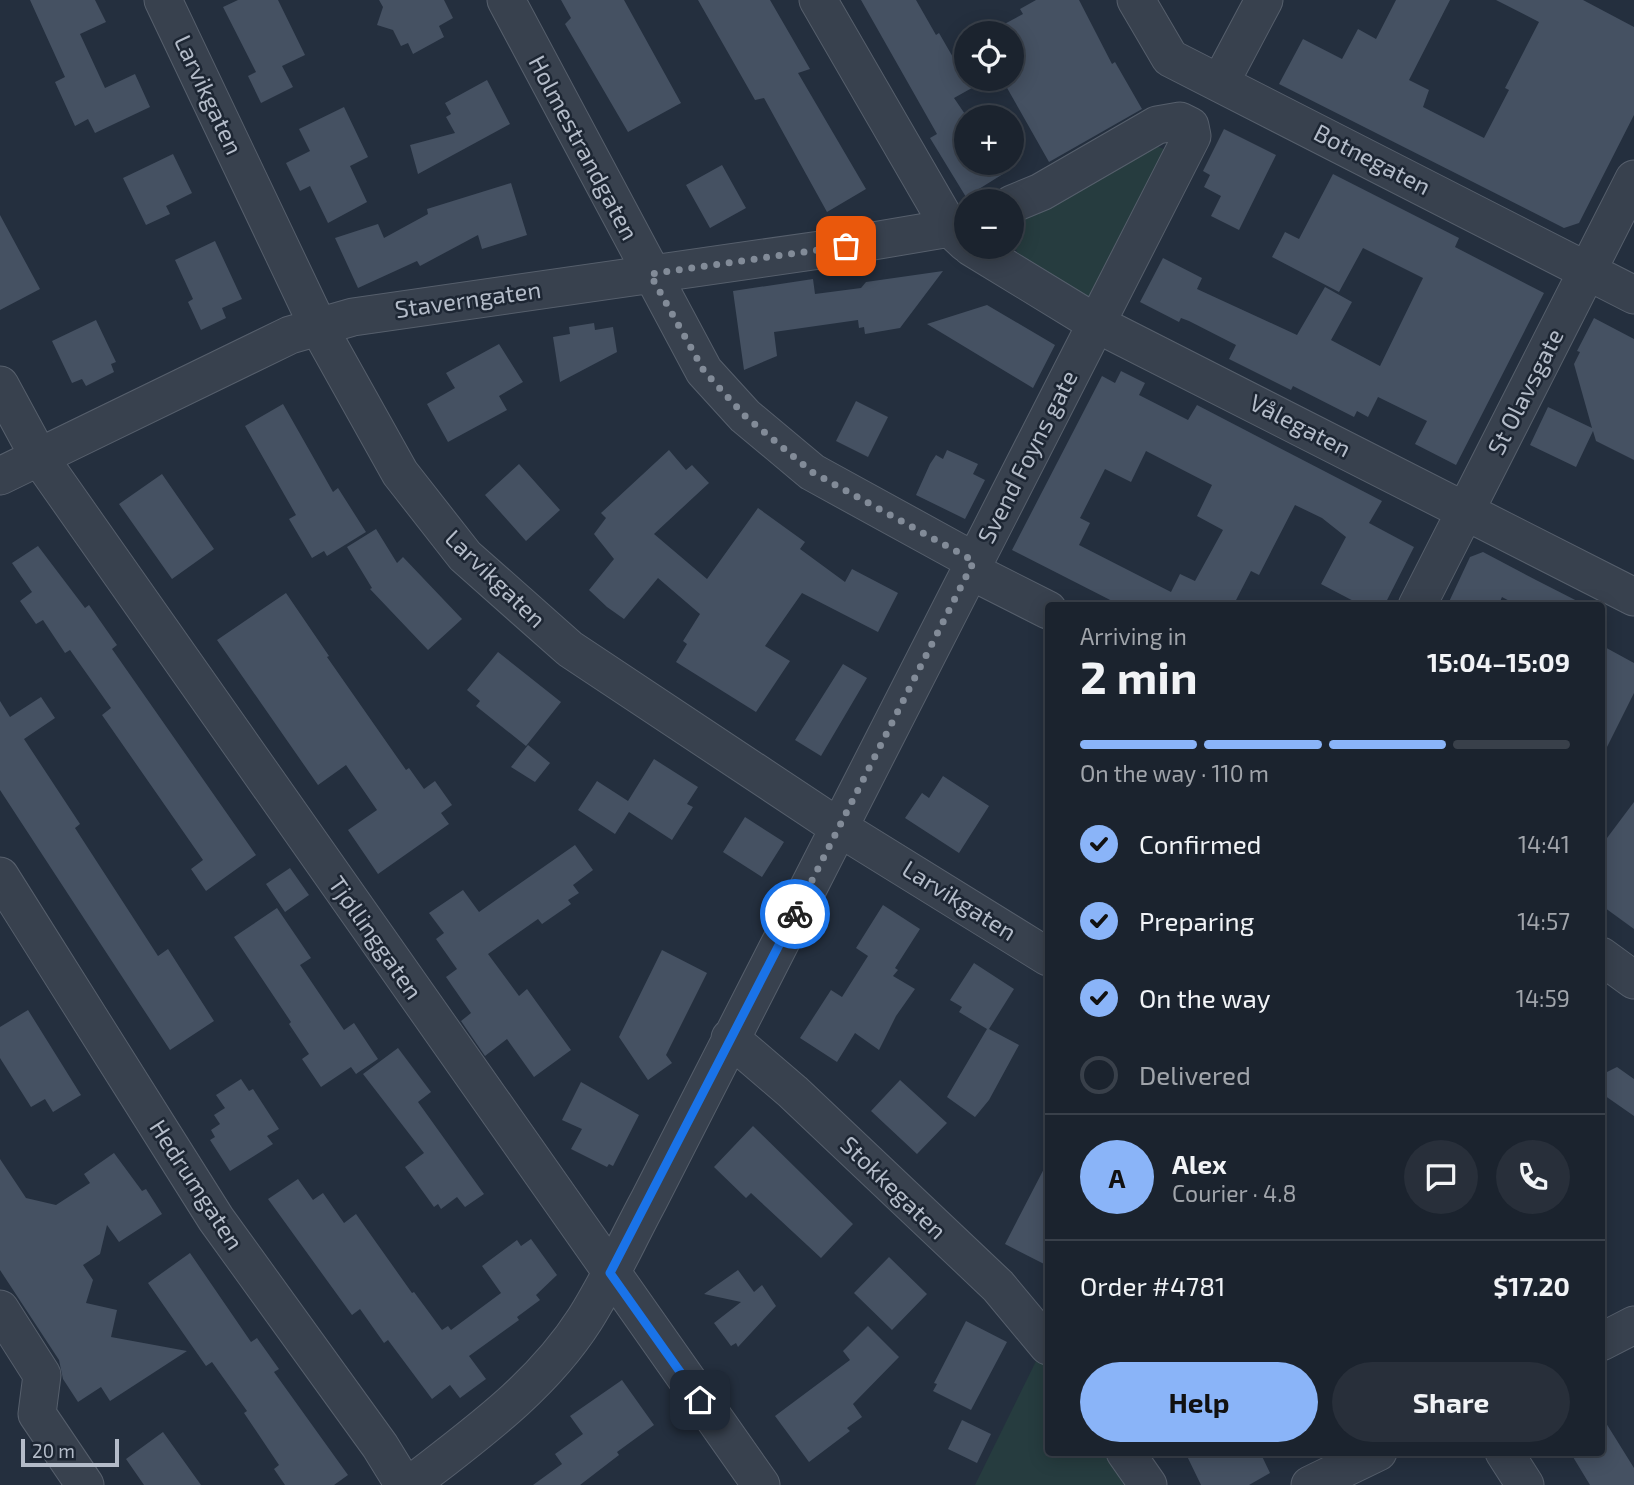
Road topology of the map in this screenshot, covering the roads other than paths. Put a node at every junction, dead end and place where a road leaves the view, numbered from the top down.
1 (163, 0) edge
2 (506, 0) edge
3 (818, 0) edge
4 (1136, 0) edge
5 (1264, 0) edge
6 (1220, 83) junction
7 (1634, 179) edge
8 (1024, 199) edge
9 (954, 220) edge
10 (954, 236) edge
11 (999, 259) edge
12 (1587, 271) junction
13 (650, 274) junction
14 (1634, 295) edge
15 (1097, 324) junction
16 (319, 328) junction
17 (0, 385) edge
18 (39, 457) junction
19 (0, 476) edge
20 (1465, 512) junction
21 (972, 566) junction
22 (1634, 597) edge
23 (1419, 602) edge
24 (1045, 608) edge
25 (838, 827) junction
26 (0, 876) edge
27 (1045, 955) edge
28 (1605, 959) edge
29 (1634, 981) edge
30 (730, 1038) junction
31 (610, 1273) junction
32 (0, 1309) edge
33 (1634, 1325) edge
34 (1044, 1328) edge
35 (1605, 1340) edge
36 (1128, 1456) edge
37 (1370, 1456) edge
38 (1507, 1456) edge
39 (85, 1485) edge
40 (404, 1485) edge
41 (410, 1485) edge
42 (761, 1485) edge
43 (1147, 1485) edge
44 (1310, 1485) edge
45 (1525, 1485) edge

1 - 16 street, Larvikgaten
2 - 13 street, Holmestrandgaten
3 - 9 street, Vålegaten
4 - 6 street, Botnegaten
5 - 6 street
6 - 12 street, Botnegaten
7 - 12 street, St Olavsgate
8 - 15 street, Svend Foyns gate
10 - 13 street, Staverngaten
11 - 15 street, Vålegaten
12 - 14 street, Botnegaten
12 - 20 street, St Olavsgate
13 - 16 street, Staverngaten
13 - 21 street, Holmestrandgaten
15 - 20 street, Vålegaten
15 - 21 street, Svend Foyns gate
16 - 18 street, Staverngaten
16 - 25 street, Larvikgaten
17 - 18 street, Tjøllinggaten
18 - 19 street, Staverngaten
18 - 31 street, Tjøllinggaten
20 - 22 street, Vålegaten
20 - 23 street, St Olavsgate
21 - 24 street, Holmestrandgaten
21 - 25 street, Svend Foyns gate
25 - 27 street, Larvikgaten
25 - 30 street, Svend Foyns gate
26 - 40 street, Hedrumgaten
28 - 29 street
30 - 31 street, Svend Foyns gate
30 - 34 street, Stokkegaten
31 - 41 street, Svend Foyns gate
31 - 42 street, Tjøllinggaten
32 - 39 street
33 - 35 street
36 - 43 street
37 - 44 street
38 - 45 street

